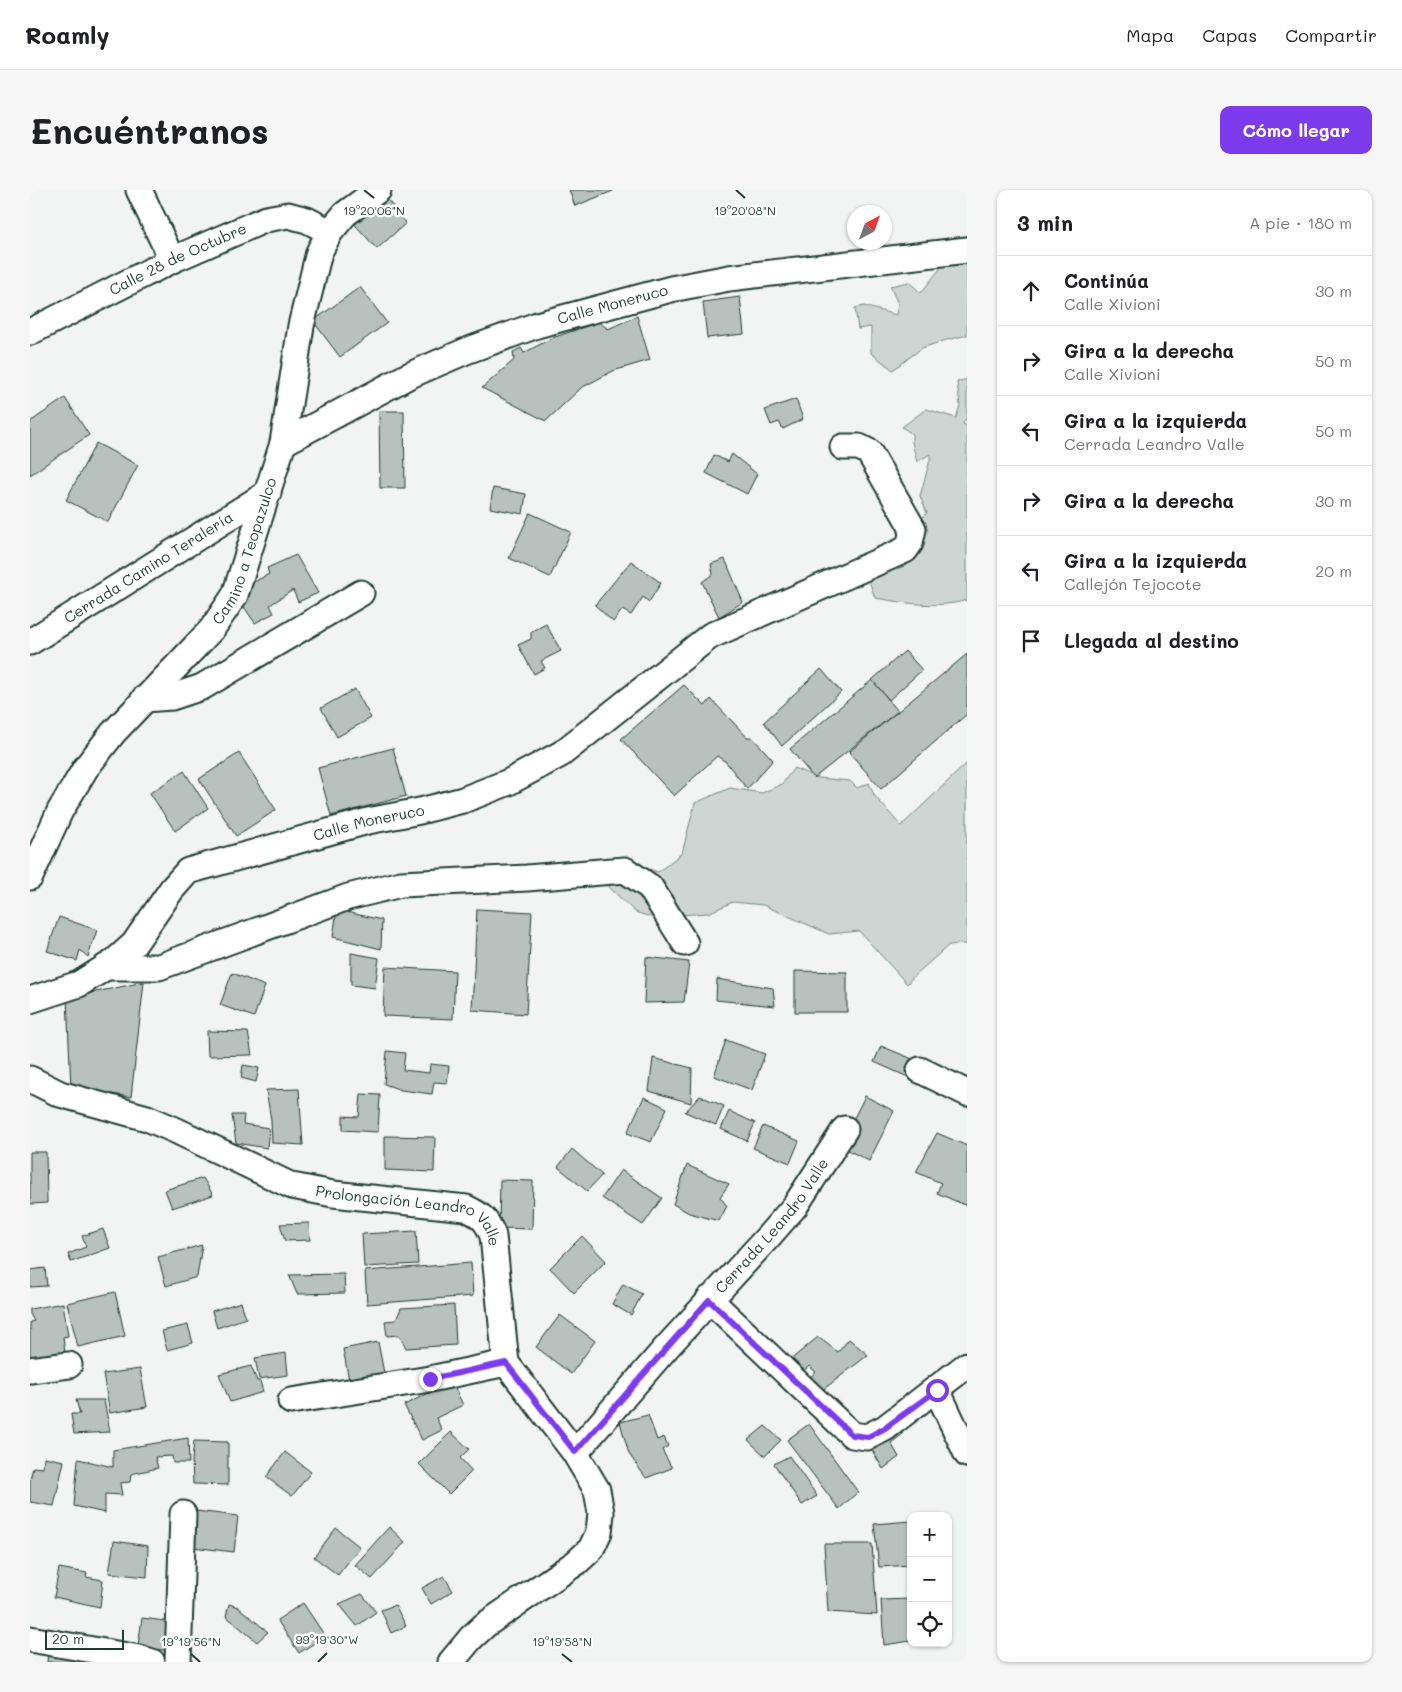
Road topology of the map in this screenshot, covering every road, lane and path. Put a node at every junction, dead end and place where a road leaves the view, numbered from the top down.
1 (139, 190) edge
2 (378, 190) edge
3 (330, 232) junction
4 (967, 250) edge
5 (172, 260) junction
6 (30, 332) edge
7 (283, 443) junction
8 (843, 447) dead end
9 (268, 493) junction
10 (361, 593) dead end
11 (30, 642) edge
12 (144, 699) junction
13 (30, 878) edge
14 (685, 943) dead end
15 (106, 967) junction
16 (30, 1000) edge
17 (920, 1070) dead end
18 (30, 1079) edge
19 (967, 1093) edge
20 (845, 1129) dead end
21 (709, 1300) junction
22 (506, 1363) junction
23 (69, 1365) dead end
24 (967, 1365) edge
25 (30, 1370) edge
26 (937, 1390) junction
27 (291, 1401) dead end
28 (575, 1452) junction
29 (967, 1454) edge
30 (182, 1514) dead end
31 (30, 1639) edge
32 (455, 1661) edge
33 (152, 1662) edge
34 (178, 1662) edge

1 - 5 street
2 - 3 street, Camino a Teopazulco
3 - 5 street, Calle 28 de Octubre
3 - 7 street, Camino a Teopazulco
4 - 7 street, Calle Moneruco
5 - 6 street, Calle 28 de Octubre
7 - 9 street, Camino a Teopazulco
8 - 15 street, Calle Moneruco
9 - 11 street, Cerrada Camino Teralería
9 - 12 street, Camino a Teopazulco
10 - 12 street
12 - 13 street, Camino a Teopazulco
14 - 15 street
15 - 16 street, Calle Moneruco
17 - 19 street
18 - 22 street, Prolongación Leandro Valle
20 - 21 street, Cerrada Leandro Valle
21 - 26 street
21 - 28 street, Cerrada Leandro Valle
22 - 27 street
22 - 28 street
23 - 25 street
24 - 26 street
26 - 29 street
28 - 32 street
30 - 34 street
31 - 33 street

